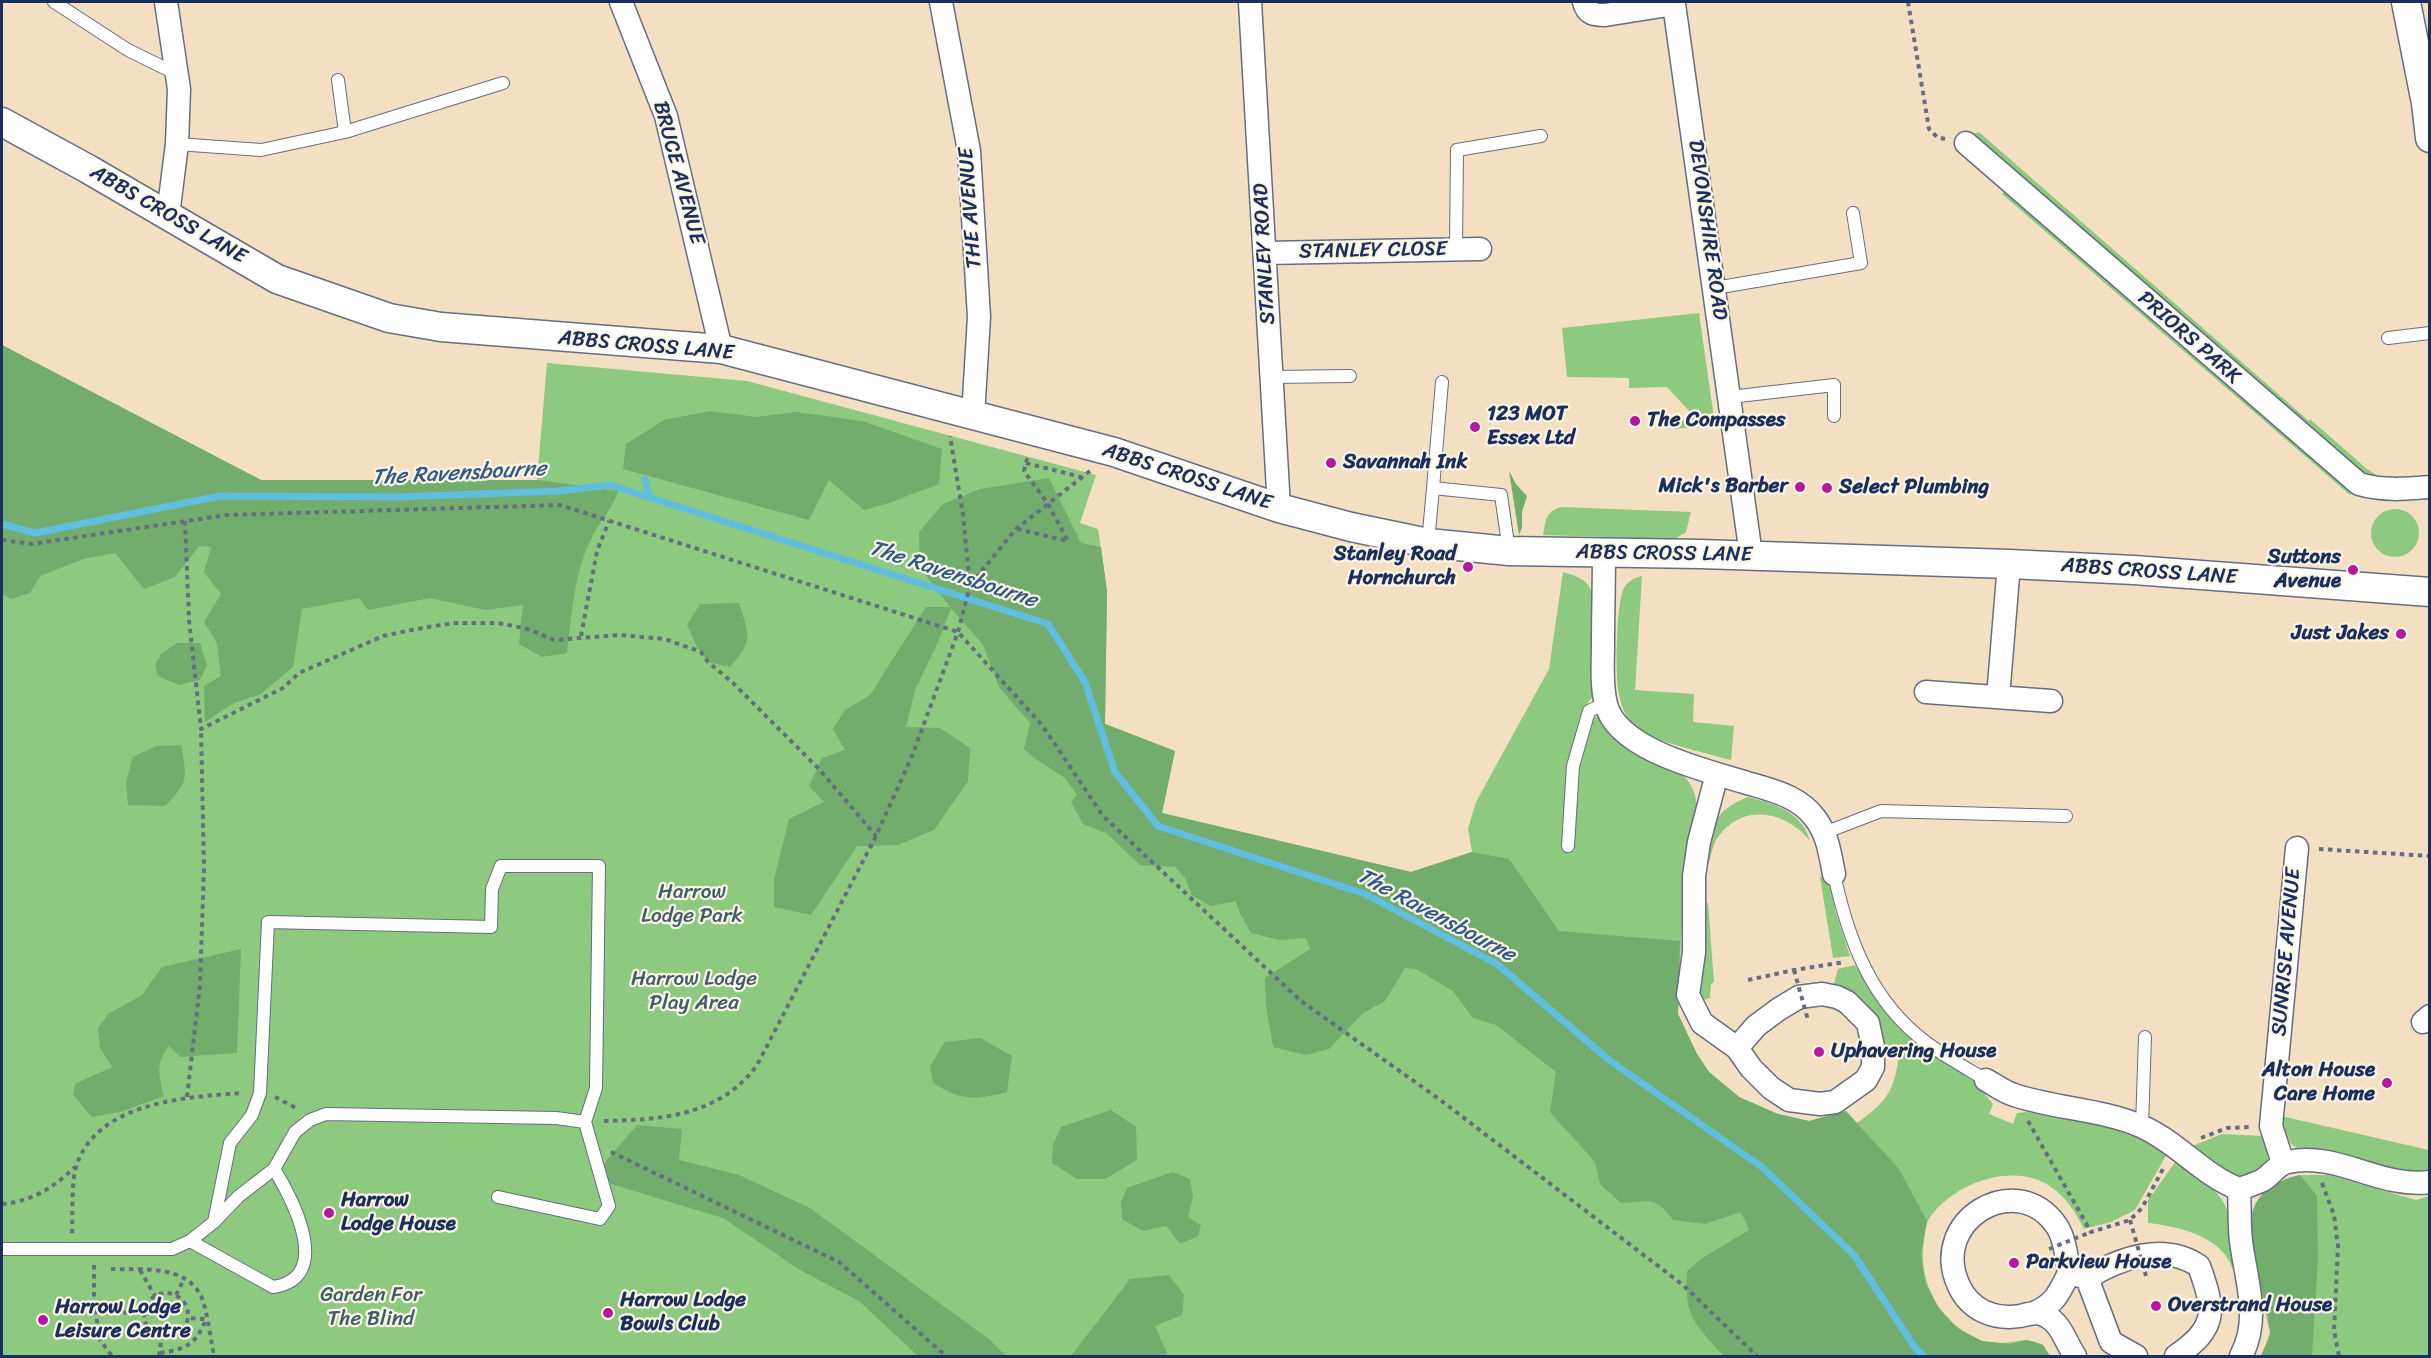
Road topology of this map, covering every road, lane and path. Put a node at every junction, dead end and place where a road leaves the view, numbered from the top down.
1 (54, 2) edge
2 (166, 2) edge
3 (621, 2) edge
4 (941, 2) edge
5 (1250, 2) edge
6 (1584, 2) edge
7 (1908, 2) edge
8 (2406, 2) edge
9 (1681, 3) edge
10 (179, 75) junction
11 (338, 80) dead end
12 (503, 83) dead end
13 (2428, 103) edge
14 (2, 122) edge
15 (345, 132) junction
16 (1541, 136) dead end
17 (2430, 138) edge
18 (1966, 143) joint
19 (177, 144) junction
20 (1853, 213) dead end
21 (168, 215) junction
22 (1456, 249) junction
23 (1480, 249) dead end
24 (1266, 253) junction
25 (1715, 288) junction
26 (2430, 333) edge
27 (2388, 338) dead end
28 (721, 349) junction
29 (1272, 376) junction
30 (1350, 376) dead end
31 (1442, 382) dead end
32 (1731, 398) junction
33 (945, 407) junction
34 (973, 416) junction
35 (1834, 416) dead end
36 (1034, 430) junction
37 (1114, 452) junction
38 (1026, 463) junction
39 (1082, 477) junction
40 (2430, 487) edge
41 (1433, 488) junction
42 (1048, 504) junction
43 (1280, 508) junction
44 (609, 520) junction
45 (185, 521) junction
46 (1016, 529) junction
47 (2, 540) edge
48 (1428, 543) junction
49 (1509, 551) junction
50 (1604, 553) junction
51 (1751, 555) junction
52 (2009, 564) junction
53 (970, 586) junction
54 (2430, 592) edge
55 (958, 632) junction
56 (581, 636) junction
57 (1926, 692) dead end
58 (1998, 697) junction
59 (2051, 701) dead end
60 (1606, 704) junction
61 (201, 729) junction
62 (1717, 774) junction
63 (2066, 816) dead end
64 (1824, 833) junction
65 (876, 836) junction
66 (1568, 846) dead end
67 (2297, 848) joint
68 (2430, 856) edge
69 (1834, 874) joint
70 (1859, 959) junction
71 (1794, 970) junction
72 (1748, 980) dead end
73 (1808, 1020) dead end
74 (2145, 1037) dead end
75 (1737, 1048) junction
76 (1986, 1080) joint
77 (250, 1093) dead end
78 (269, 1094) dead end
79 (2013, 1095) junction
80 (187, 1097) junction
81 (303, 1112) dead end
82 (585, 1122) junction
83 (2142, 1126) junction
84 (2315, 1160) junction
85 (2283, 1163) junction
86 (75, 1167) junction
87 (274, 1169) junction
88 (2430, 1182) edge
89 (2239, 1189) junction
90 (498, 1197) dead end
91 (2, 1204) edge
92 (2130, 1220) dead end
93 (214, 1222) junction
94 (190, 1241) junction
95 (2, 1249) edge
96 (71, 1249) junction
97 (95, 1249) junction
98 (2049, 1249) dead end
99 (94, 1268) junction
100 (140, 1270) junction
101 (2078, 1275) junction
102 (2146, 1276) dead end
103 (184, 1279) junction
104 (176, 1295) junction
105 (155, 1296) junction
106 (96, 1312) junction
107 (2034, 1312) junction
108 (144, 1313) junction
109 (188, 1318) junction
110 (206, 1319) junction
111 (162, 1336) junction
112 (159, 1355) edge
113 (112, 1356) edge
114 (214, 1356) edge
115 (946, 1356) edge
116 (1757, 1356) edge
117 (2074, 1356) edge
118 (2136, 1356) edge
119 (2176, 1356) edge
120 (2241, 1356) edge
121 (2339, 1356) edge

1 - 10 lane
2 - 10 street
3 - 28 street, BRUCE AVENUE
4 - 34 street, THE AVENUE
5 - 24 street, STANLEY ROAD
6 - 9 street, DEVONSHIRE ROAD
7 - 18 path
8 - 13 street
9 - 25 street, DEVONSHIRE ROAD
10 - 19 street
11 - 15 lane
12 - 15 lane
13 - 17 street
14 - 21 street, ABBS CROSS LANE
15 - 19 lane
16 - 22 lane
18 - 40 street, PRIORS PARK
19 - 21 street
20 - 25 lane
21 - 28 street, ABBS CROSS LANE
22 - 23 street, STANLEY CLOSE
22 - 24 street, STANLEY CLOSE
24 - 29 street, STANLEY ROAD
25 - 32 street, DEVONSHIRE ROAD
26 - 27 lane
28 - 33 street, ABBS CROSS LANE
29 - 30 lane
29 - 43 street, STANLEY ROAD
31 - 41 lane
32 - 35 lane
32 - 51 street, DEVONSHIRE ROAD
33 - 34 street, ABBS CROSS LANE
33 - 53 path
34 - 36 street, ABBS CROSS LANE
36 - 37 street, ABBS CROSS LANE
36 - 38 path
37 - 39 path
37 - 43 street, ABBS CROSS LANE
38 - 39 path
38 - 42 path
39 - 42 path
41 - 48 lane
41 - 49 lane
42 - 46 path
42 - 46 path
43 - 48 street, ABBS CROSS LANE
44 - 45 path
44 - 55 path
44 - 56 path
45 - 47 path
45 - 61 path
46 - 53 path
48 - 49 street, ABBS CROSS LANE
49 - 50 street, ABBS CROSS LANE
50 - 51 street, ABBS CROSS LANE
50 - 60 street
51 - 52 street, ABBS CROSS LANE
52 - 54 street, ABBS CROSS LANE
52 - 58 street
53 - 55 path
55 - 65 path
55 - 116 path
56 - 61 path
56 - 65 path
57 - 58 street
58 - 59 street
60 - 62 street
60 - 66 lane
61 - 80 path
62 - 64 street
62 - 75 street
63 - 64 lane
64 - 69 street
65 - 82 path
67 - 68 path
67 - 85 street, SUNRISE AVENUE
69 - 70 lane
70 - 71 path
70 - 76 lane
71 - 72 path
71 - 73 path, bridge
74 - 83 lane
75 - 75 street
76 - 79 street
77 - 80 path
78 - 81 path
79 - 83 street
79 - 98 path, bridge
80 - 86 path
82 - 87 lane
82 - 90 lane
82 - 93 lane
82 - 115 path
83 - 89 street
84 - 85 street
84 - 88 street
84 - 121 path
85 - 89 street
86 - 91 path
86 - 96 path
87 - 93 lane
87 - 94 lane
89 - 120 street
92 - 102 path, bridge
93 - 94 lane
94 - 97 lane
95 - 96 lane
96 - 97 lane
97 - 99 path
99 - 100 path
99 - 106 path
100 - 103 path
100 - 105 path
101 - 107 street
101 - 107 street
101 - 118 street
101 - 119 street
103 - 104 path
103 - 110 path
104 - 105 path
104 - 109 path
105 - 108 path
106 - 108 path
106 - 113 path
107 - 117 street
108 - 111 path
109 - 110 path
109 - 111 path
110 - 112 path
110 - 114 path
111 - 112 path

